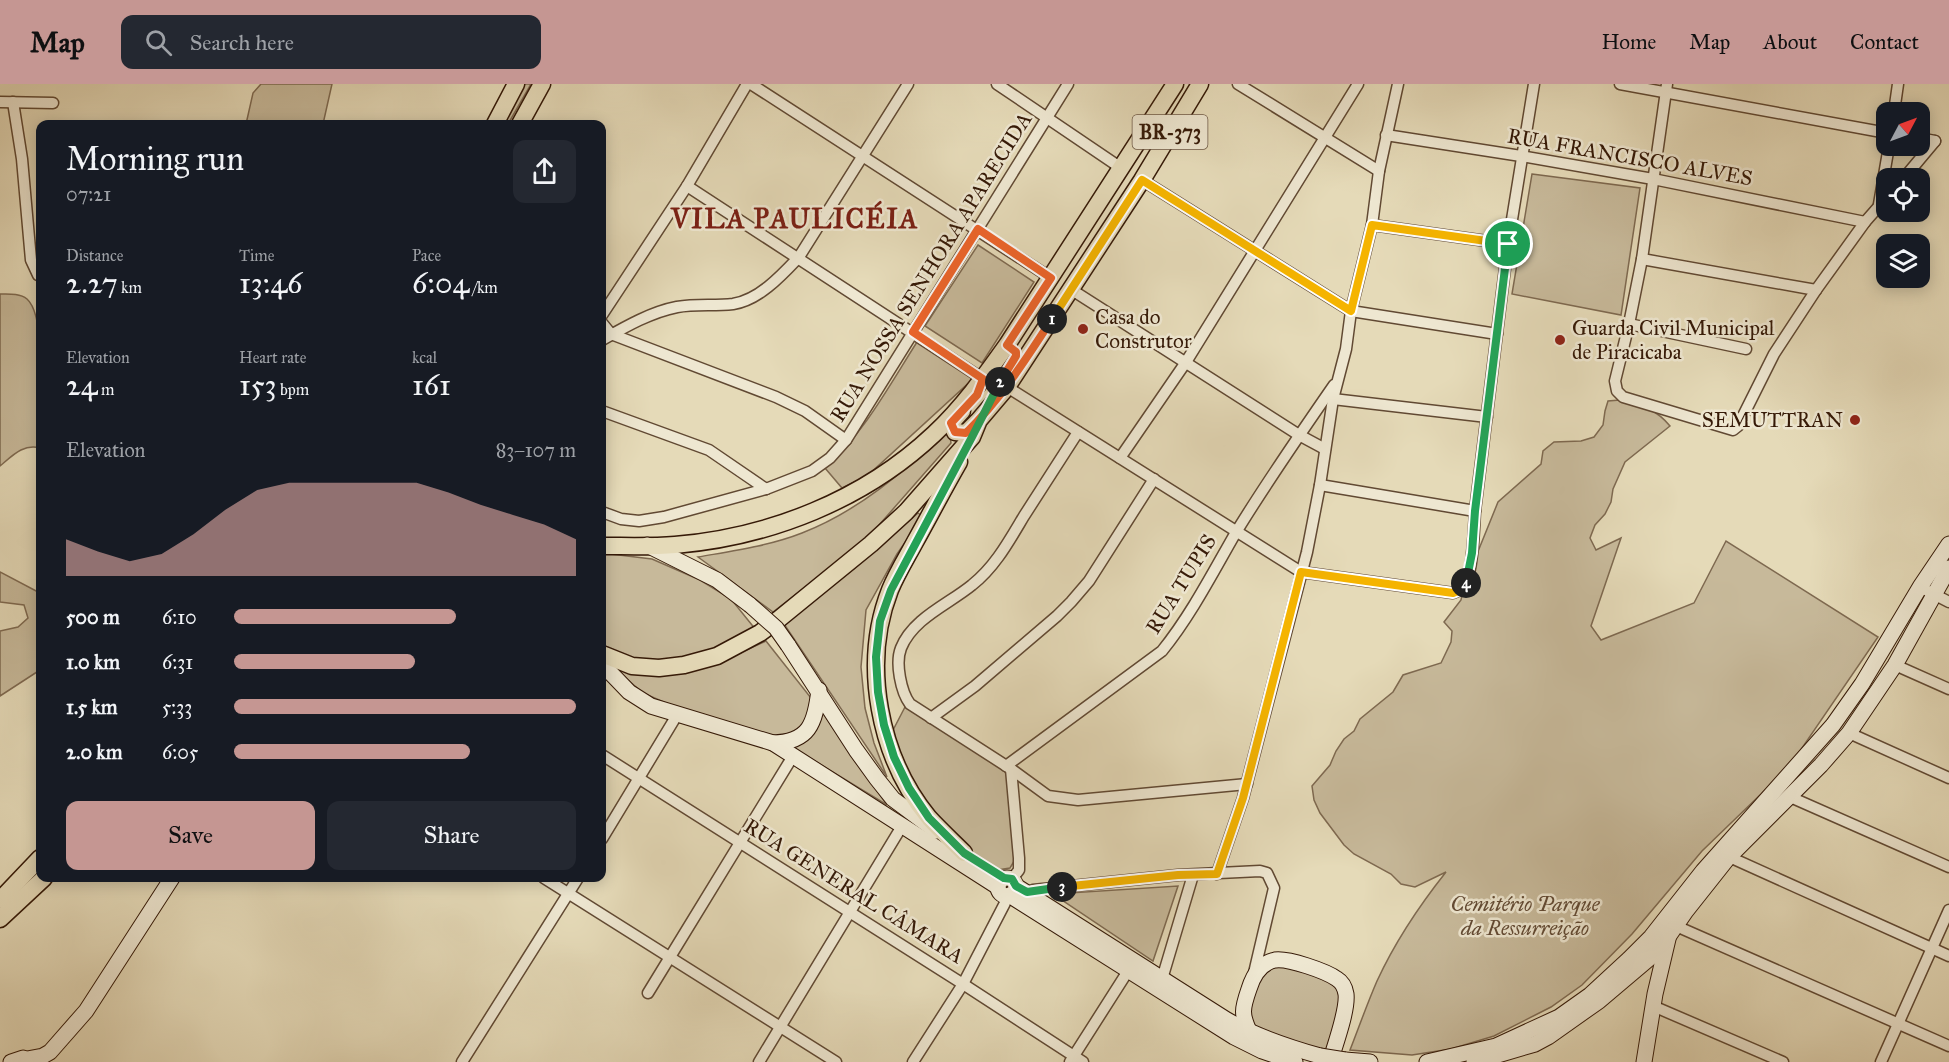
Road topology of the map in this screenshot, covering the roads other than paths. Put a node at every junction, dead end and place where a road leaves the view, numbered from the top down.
1 (516, 84) edge
2 (542, 84) edge
3 (749, 84) edge
4 (908, 84) edge
5 (997, 84) edge
6 (1068, 84) edge
7 (1175, 84) edge
8 (1238, 84) edge
9 (1358, 84) edge
10 (1398, 84) edge
11 (1534, 84) edge
12 (1620, 84) edge
13 (1898, 84) edge
14 (1666, 88) edge
15 (1196, 90) edge
16 (0, 102) edge
17 (13, 102) junction
18 (1895, 102) edge
19 (53, 103) dead end
20 (1048, 117) junction
21 (497, 120) edge
22 (522, 120) edge
23 (1876, 131) edge
24 (1386, 135) junction
25 (1324, 137) junction
26 (864, 156) junction
27 (1521, 156) junction
28 (1922, 156) edge
29 (1121, 168) junction
30 (1912, 168) edge
31 (1379, 171) junction
32 (1653, 179) junction
33 (1142, 180) junction
34 (687, 186) junction
35 (1876, 209) edge
36 (1865, 222) junction
37 (1372, 225) junction
38 (978, 229) junction
39 (1508, 244) junction
40 (1257, 250) junction
41 (799, 257) junction
42 (1642, 260) junction
43 (36, 269) edge
44 (1051, 278) junction
45 (1072, 290) junction
46 (1816, 290) junction
47 (606, 309) edge
48 (1351, 311) junction
49 (1629, 324) junction
50 (913, 332) junction
51 (1497, 334) junction
52 (606, 337) edge
53 (1007, 345) junction
54 (1746, 349) dead end
55 (1186, 362) junction
56 (1339, 377) junction
57 (983, 379) junction
58 (1007, 387) junction
59 (1333, 399) junction
60 (606, 412) edge
61 (983, 415) junction
62 (1486, 417) junction
63 (1078, 432) junction
64 (1299, 435) junction
65 (972, 437) junction
66 (846, 440) junction
67 (1325, 448) junction
68 (1120, 458) junction
69 (1154, 479) junction
70 (1320, 484) junction
71 (766, 489) junction
72 (1475, 511) junction
73 (606, 513) edge
74 (1237, 531) junction
75 (1949, 544) edge
76 (647, 545) junction
77 (606, 546) edge
78 (1949, 568) edge
79 (1301, 572) junction
80 (1927, 591) junction
81 (1949, 602) edge
82 (606, 656) edge
83 (1894, 666) junction
84 (606, 668) edge
85 (1949, 689) edge
86 (819, 690) junction
87 (677, 715) junction
88 (931, 718) junction
89 (1849, 733) junction
90 (772, 743) junction
91 (793, 756) junction
92 (606, 757) edge
93 (1009, 767) junction
94 (639, 778) junction
95 (1949, 778) edge
96 (1247, 784) junction
97 (1788, 796) junction
98 (902, 826) junction
99 (606, 832) edge
100 (740, 842) junction
101 (964, 853) junction
102 (1725, 855) junction
103 (36, 862) edge
104 (1949, 867) edge
105 (1193, 874) junction
106 (1217, 874) junction
107 (40, 882) edge
108 (169, 882) edge
109 (550, 882) edge
110 (575, 882) edge
111 (1010, 888) junction
112 (568, 893) junction
113 (0, 900) edge
114 (1949, 910) edge
115 (850, 912) junction
116 (0, 919) edge
117 (1672, 931) junction
118 (1932, 948) junction
119 (1949, 956) edge
120 (669, 957) junction
121 (1633, 964) junction
122 (1128, 971) junction
123 (1254, 974) junction
124 (1162, 979) junction
125 (963, 984) junction
126 (648, 993) dead end
127 (1654, 1000) junction
128 (1243, 1009) junction
129 (1227, 1020) junction
130 (1898, 1023) junction
131 (780, 1027) junction
132 (1251, 1033) junction
133 (55, 1046) junction
134 (1949, 1046) edge
135 (0, 1055) edge
136 (1268, 1056) edge
137 (1332, 1059) edge
138 (22, 1060) edge
139 (1076, 1060) edge
140 (44, 1062) edge
141 (462, 1062) edge
142 (759, 1062) edge
143 (836, 1062) edge
144 (913, 1062) edge
145 (1295, 1062) edge
146 (1370, 1062) edge
147 (1427, 1062) edge
148 (1474, 1062) edge
149 (1644, 1062) edge
150 (1783, 1062) edge
151 (1881, 1062) edge

1 - 21 main road
2 - 22 main road
3 - 26 street
3 - 34 street
4 - 26 street
5 - 20 street
6 - 20 street, RUA NOSSA SENHORA APARECIDA
7 - 15 main road
7 - 29 main road, BR-373
8 - 25 street
9 - 25 street
10 - 24 street
11 - 27 street
12 - 14 street
13 - 18 street
14 - 23 street
14 - 32 street
15 - 33 main road, BR-373
16 - 17 street
17 - 19 street
17 - 43 street
20 - 29 street
20 - 38 street, RUA NOSSA SENHORA APARECIDA
24 - 27 street, RUA FRANCISCO ALVES
24 - 31 street
25 - 31 street
25 - 40 street
26 - 38 street
26 - 41 street
27 - 32 street, RUA FRANCISCO ALVES
27 - 39 street
28 - 30 street
29 - 44 main road, BR-373
31 - 37 street
32 - 36 street, RUA FRANCISCO ALVES
32 - 42 street
33 - 40 street
33 - 45 main road, BR-373
34 - 41 street
34 - 47 street
35 - 36 street
36 - 46 street
37 - 39 street
37 - 48 street
38 - 44 street
38 - 50 street, RUA NOSSA SENHORA APARECIDA
39 - 51 street
40 - 48 street
40 - 55 street
41 - 50 street
41 - 52 street
42 - 46 street
42 - 49 street
44 - 53 main road, BR-373
45 - 55 street
45 - 58 main road, BR-373
46 - 49 street
48 - 51 street
48 - 56 street
49 - 54 street
50 - 57 street
50 - 66 street, RUA NOSSA SENHORA APARECIDA
51 - 62 street
52 - 66 street
53 - 57 main road, BR-373
53 - 61 main road
55 - 64 street
55 - 68 street
56 - 59 street
56 - 64 street, RUA TUPIS
57 - 61 main road
57 - 76 main road, BR-373
58 - 61 main road, BR-373
58 - 63 street
59 - 62 street
59 - 67 street
60 - 71 street
61 - 65 main road, BR-373
62 - 72 street
63 - 68 street
63 - 88 street
64 - 67 street
64 - 74 street, RUA TUPIS
65 - 82 main road, BR-373
65 - 101 main road
66 - 71 street, RUA NOSSA SENHORA APARECIDA
67 - 70 street
68 - 69 street
69 - 74 street
69 - 88 street
70 - 72 street
70 - 79 street
71 - 73 street, RUA NOSSA SENHORA APARECIDA
72 - 79 street
74 - 79 street
74 - 93 street, RUA TUPIS
75 - 80 main road
76 - 77 main road, BR-373
76 - 86 main road, bridge
78 - 80 main road
79 - 96 street
80 - 81 street
80 - 83 main road
80 - 102 main road
83 - 85 street
83 - 89 main road
84 - 87 main road
86 - 90 main road
86 - 101 main road
87 - 90 main road
87 - 94 street
88 - 93 street
89 - 95 street
89 - 97 main road
90 - 91 main road
91 - 98 main road
91 - 100 street
92 - 94 street, RUA GENERAL CÂMARA
93 - 96 street
93 - 111 street
94 - 99 street
94 - 100 street, RUA GENERAL CÂMARA
96 - 106 street
97 - 102 main road
97 - 104 street
98 - 111 main road
98 - 115 street
100 - 115 street, RUA GENERAL CÂMARA
100 - 120 street
101 - 111 main road
102 - 117 main road
102 - 118 street
102 - 121 main road
103 - 113 main road
105 - 106 street
105 - 111 street
105 - 124 street
106 - 123 street
107 - 116 main road
108 - 133 main road
109 - 112 street
110 - 112 street
111 - 122 main road
111 - 124 main road
111 - 125 street
112 - 120 street
112 - 141 street
114 - 118 street
115 - 125 street, RUA GENERAL CÂMARA
115 - 131 street
117 - 121 main road
117 - 127 main road
117 - 130 street
118 - 119 street
118 - 130 street
120 - 126 street
120 - 131 street
121 - 127 main road
121 - 147 main road
121 - 148 main road
122 - 136 main road
122 - 139 street
123 - 128 main road
123 - 137 main road
124 - 129 main road
125 - 139 street, RUA GENERAL CÂMARA
125 - 144 street
127 - 149 main road
127 - 150 street
128 - 129 main road
128 - 132 main road
129 - 132 main road
130 - 134 street
130 - 151 street
131 - 142 street
131 - 143 street
132 - 137 main road
133 - 138 main road
133 - 140 main road
135 - 138 main road
136 - 145 main road
137 - 146 main road

